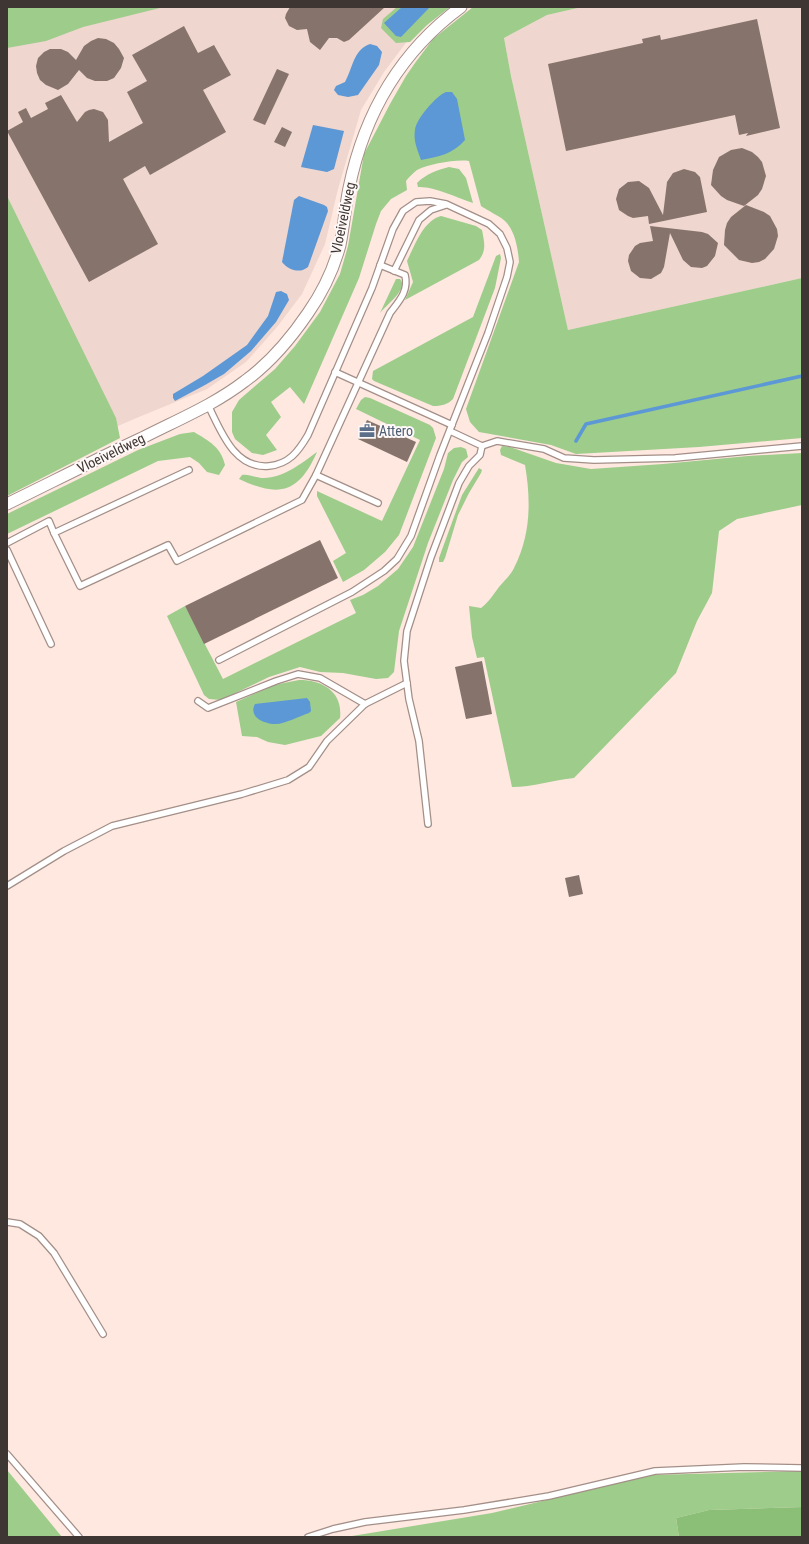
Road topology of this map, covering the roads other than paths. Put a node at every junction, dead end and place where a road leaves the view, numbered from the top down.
1 (461, 7) edge
2 (446, 204) junction
3 (380, 265) junction
4 (394, 271) junction
5 (336, 372) junction
6 (358, 383) junction
7 (208, 406) junction
8 (451, 428) junction
9 (482, 446) junction
10 (802, 446) edge
11 (189, 470) dead end
12 (316, 475) junction
13 (378, 503) dead end
14 (7, 504) edge
15 (54, 533) junction
16 (7, 543) edge
17 (7, 550) edge
18 (51, 644) dead end
19 (219, 660) dead end
20 (407, 683) junction
21 (198, 701) dead end
22 (365, 704) junction
23 (428, 824) dead end
24 (7, 886) edge
25 (7, 1222) edge
26 (103, 1334) dead end
27 (7, 1454) edge
28 (802, 1468) edge
29 (78, 1537) edge
30 (308, 1537) edge

1 - 7 street, Vloeiveldweg
2 - 3 lane
2 - 4 lane
2 - 8 lane
3 - 4 lane
3 - 5 lane
4 - 6 lane
5 - 6 lane
5 - 7 lane
6 - 8 lane
6 - 12 lane
7 - 14 street, Vloeiveldweg
8 - 9 lane
8 - 19 lane
9 - 10 lane
9 - 20 lane
11 - 15 lane
12 - 13 lane
12 - 15 lane
15 - 16 lane
17 - 18 lane
20 - 22 lane
20 - 23 lane
21 - 22 lane
22 - 24 lane
25 - 26 lane
27 - 29 lane
28 - 30 lane

